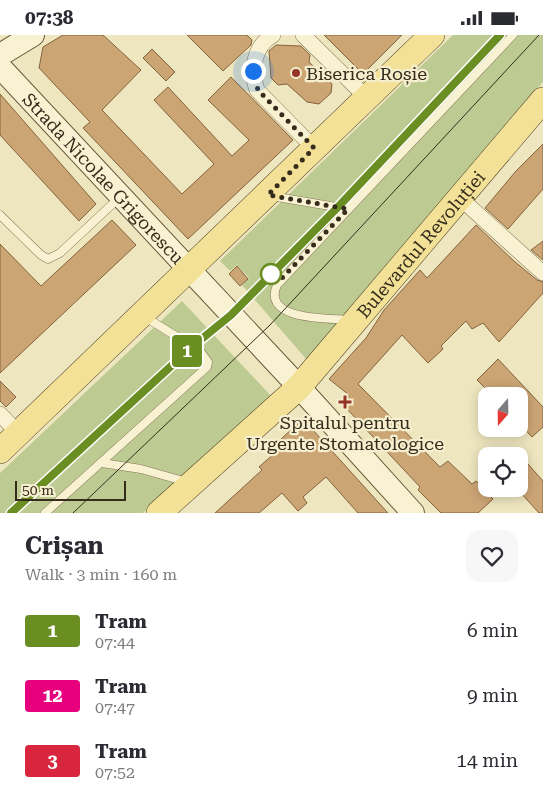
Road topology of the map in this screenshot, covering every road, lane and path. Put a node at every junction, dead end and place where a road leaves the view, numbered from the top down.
1 (33, 35) edge
2 (303, 35) edge
3 (432, 35) edge
4 (513, 35) edge
5 (268, 36) edge
6 (0, 55) edge
7 (0, 67) edge
8 (366, 97) junction
9 (543, 100) edge
10 (314, 148) junction
11 (268, 195) junction
12 (121, 196) junction
13 (460, 199) junction
14 (348, 209) junction
15 (0, 215) edge
16 (188, 269) junction
17 (543, 273) edge
18 (141, 314) junction
19 (356, 320) junction
20 (299, 387) junction
21 (0, 413) edge
22 (18, 433) junction
23 (0, 451) edge
24 (102, 463) junction
25 (192, 483) junction
26 (46, 513) edge
27 (159, 513) edge
28 (413, 513) edge

1 - 6 main road
2 - 8 street
3 - 8 main road
4 - 14 lane
5 - 10 street
7 - 12 main road, Strada Nicolae Grigorescu
8 - 10 main road
9 - 13 main road, Bulevardul Revoluției
10 - 11 main road
11 - 14 lane
11 - 16 main road
12 - 15 lane
12 - 16 main road, Strada Nicolae Grigorescu
13 - 17 street
13 - 19 main road, Bulevardul Revoluției
14 - 19 lane
16 - 18 main road
16 - 20 main road
18 - 22 main road
18 - 24 lane
19 - 20 main road, Bulevardul Revoluției
20 - 25 main road, Bulevardul Revoluției
20 - 28 main road
21 - 22 street
22 - 23 main road
24 - 25 lane
24 - 26 lane
25 - 27 main road, Bulevardul Revoluției

